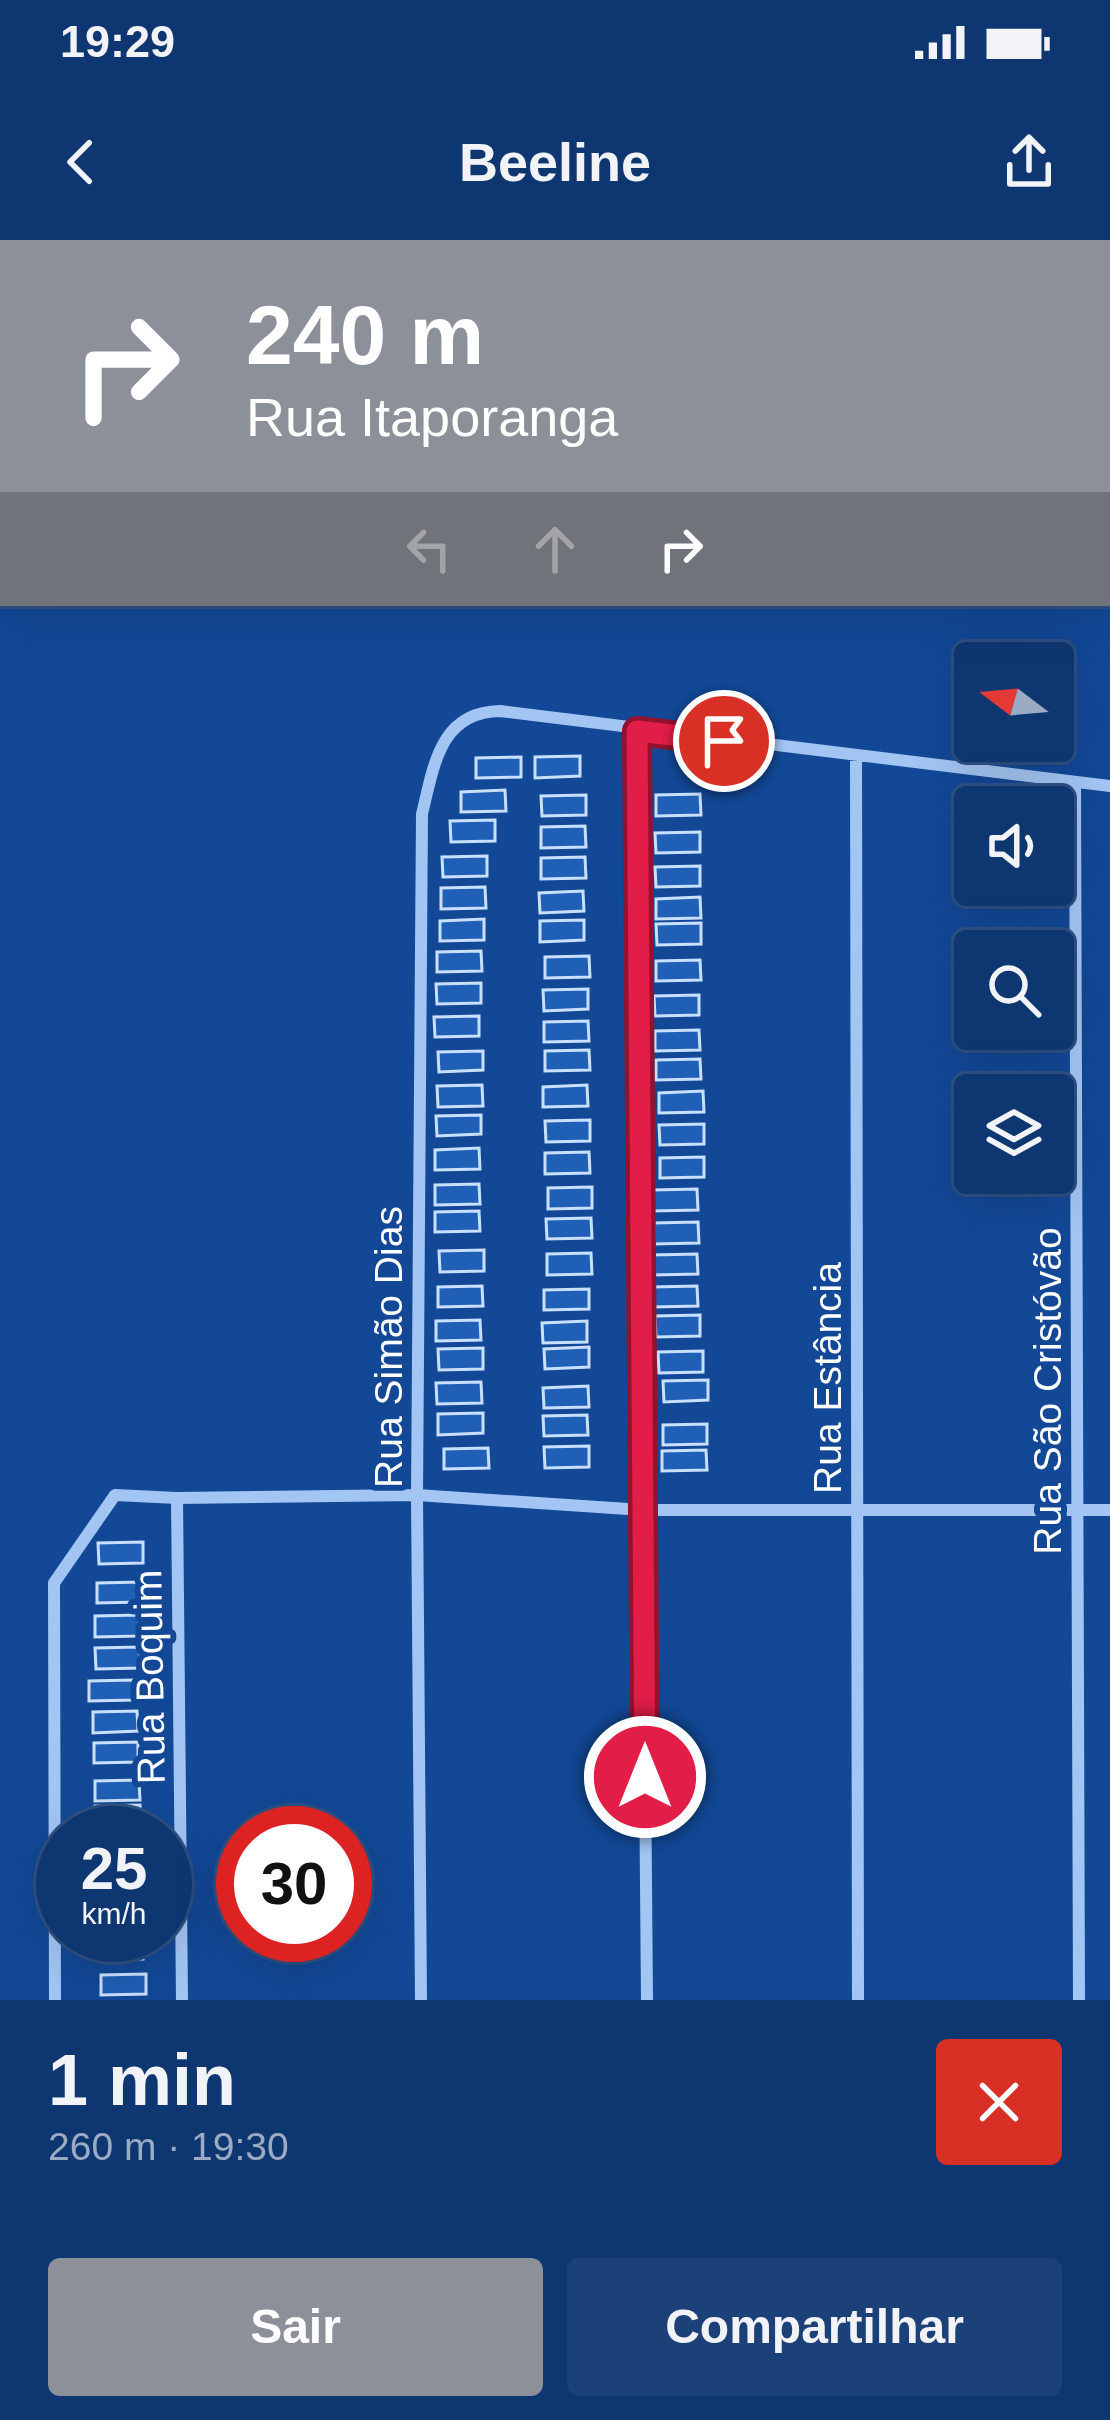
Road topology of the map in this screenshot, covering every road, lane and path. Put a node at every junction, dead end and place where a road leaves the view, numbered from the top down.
1 (637, 731) junction
2 (856, 756) junction
3 (1075, 782) junction
4 (1110, 786) edge
5 (417, 1495) junction
6 (177, 1498) junction
7 (643, 1510) junction
8 (857, 1510) junction
9 (1077, 1510) junction
10 (1110, 1510) edge
11 (55, 2000) edge
12 (182, 2000) edge
13 (421, 2000) edge
14 (647, 2000) edge
15 (858, 2000) edge
16 (1079, 2000) edge

1 - 2 street
1 - 5 street, Rua Simão Dias
1 - 7 street
2 - 3 street
2 - 8 street, Rua Estância
3 - 4 street
3 - 9 street, Rua São Cristóvão
5 - 6 street
5 - 7 street
5 - 13 street, Rua Simão Dias
6 - 11 street
6 - 12 street, Rua Boquim
7 - 8 street
7 - 14 street
8 - 9 street
8 - 15 street, Rua Estância
9 - 10 street
9 - 16 street, Rua São Cristóvão

